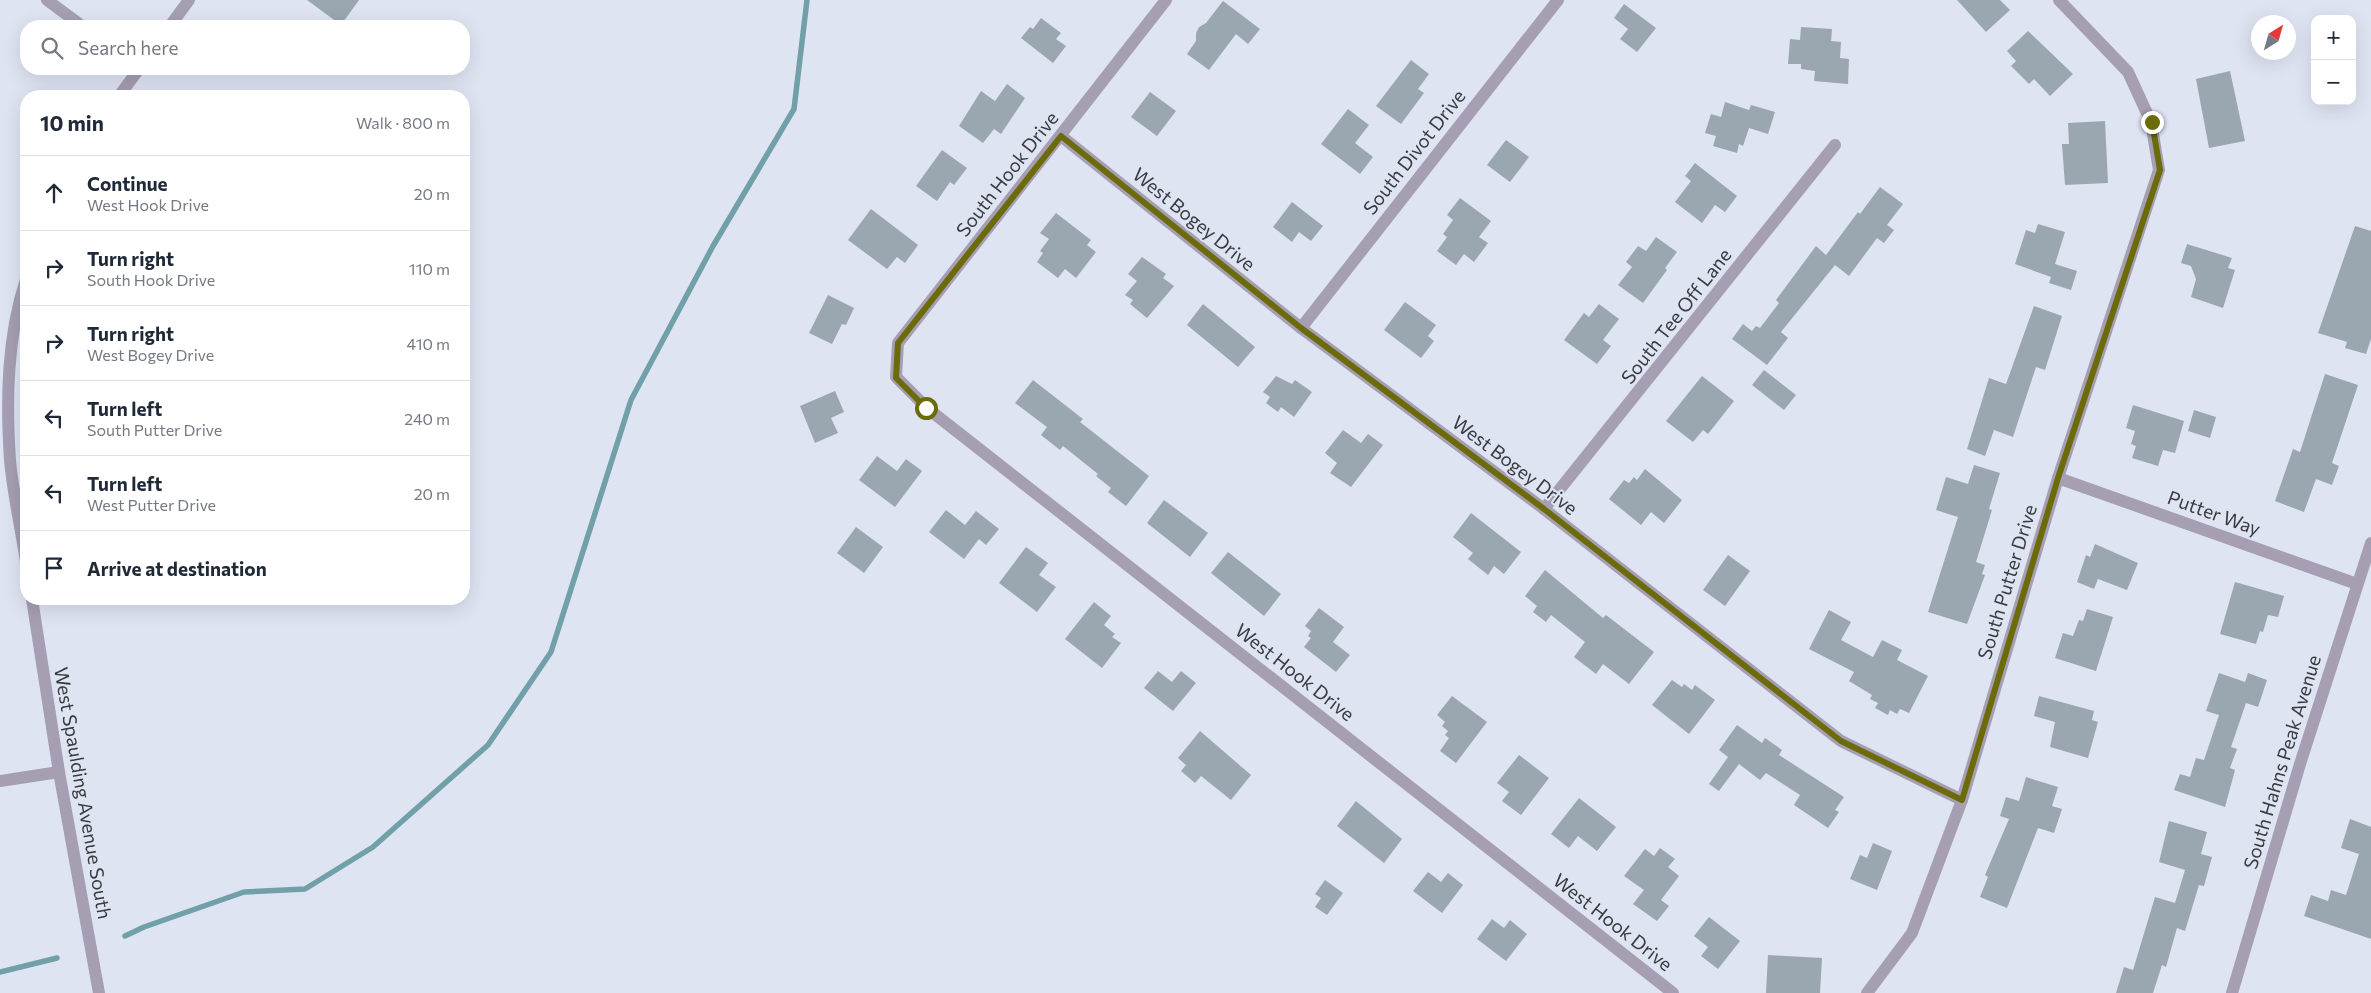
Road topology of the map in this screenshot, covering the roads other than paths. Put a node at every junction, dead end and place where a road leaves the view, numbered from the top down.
1 (48, 0) edge
2 (189, 0) edge
3 (1166, 0) edge
4 (1558, 0) edge
5 (2059, 0) edge
6 (74, 20) edge
7 (174, 20) edge
8 (134, 75) edge
9 (123, 90) edge
10 (1061, 136) junction
11 (1836, 145) dead end
12 (20, 298) edge
13 (1301, 328) junction
14 (896, 378) joint
15 (2058, 478) junction
16 (1544, 509) junction
17 (20, 524) edge
18 (2371, 542) edge
19 (2357, 584) junction
20 (33, 605) edge
21 (59, 772) junction
22 (0, 781) edge
23 (1962, 800) junction
24 (99, 993) edge
25 (1673, 993) edge
26 (1867, 993) edge
27 (2232, 993) edge

1 - 6 street
2 - 7 street
3 - 10 street, South Hook Drive
4 - 13 street, South Divot Drive
5 - 15 street, South Putter Drive
8 - 9 street
10 - 13 street, West Bogey Drive
10 - 14 street, South Hook Drive
11 - 16 street, South Tee Off Lane
12 - 17 street
13 - 16 street, West Bogey Drive
14 - 25 street, West Hook Drive
15 - 19 street, Putter Way
15 - 23 street, South Putter Drive
16 - 23 street, West Bogey Drive
18 - 19 street, South Hahns Peak Avenue
19 - 27 street, South Hahns Peak Avenue
20 - 21 street, West Spaulding Avenue South
21 - 22 street
21 - 24 street, West Spaulding Avenue South
23 - 26 street, South Putter Drive

